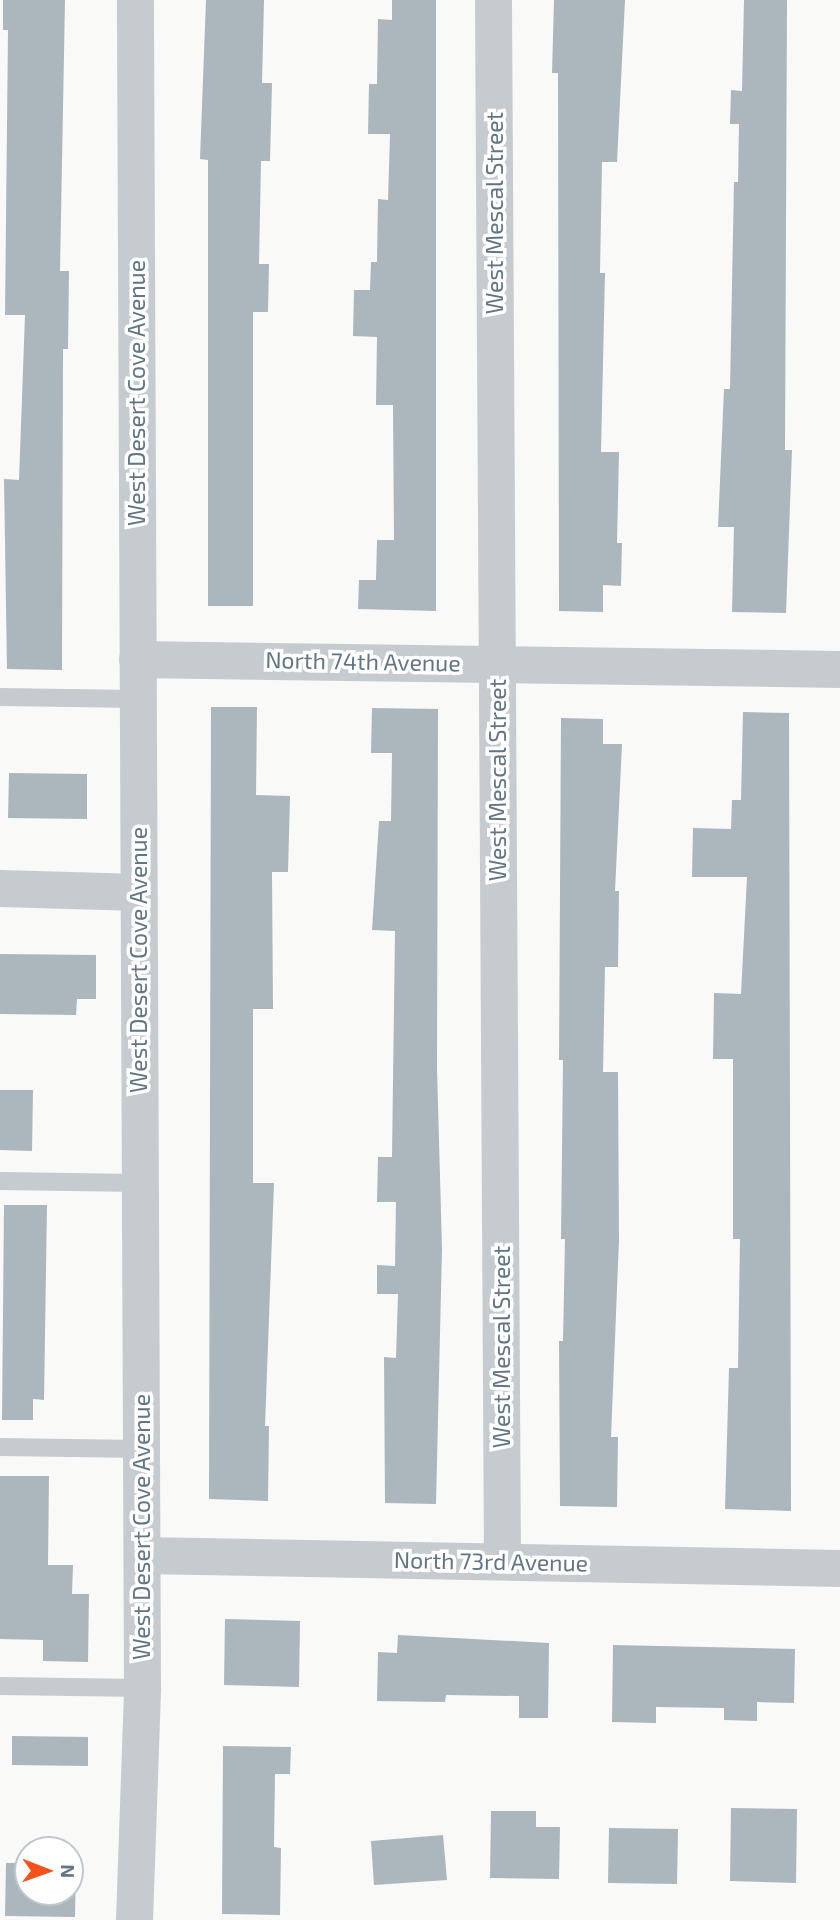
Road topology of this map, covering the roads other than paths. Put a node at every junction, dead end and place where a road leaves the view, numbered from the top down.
1 (135, 0) edge
2 (493, 0) edge
3 (137, 659) junction
4 (497, 662) junction
5 (840, 669) edge
6 (0, 697) edge
7 (137, 699) junction
8 (0, 888) edge
9 (138, 891) junction
10 (0, 1181) edge
11 (140, 1183) junction
12 (0, 1447) edge
13 (141, 1449) junction
14 (142, 1555) junction
15 (502, 1561) junction
16 (840, 1568) edge
17 (0, 1686) edge
18 (142, 1688) junction
19 (134, 1920) edge

1 - 3 street, West Desert Cove Avenue
2 - 4 street, West Mescal Street
3 - 4 street, North 74th Avenue
3 - 7 street, West Desert Cove Avenue
4 - 5 street, North 74th Avenue
4 - 15 street, West Mescal Street
6 - 7 lane
7 - 9 street, West Desert Cove Avenue
8 - 9 street
9 - 11 street, West Desert Cove Avenue
10 - 11 lane
11 - 13 street, West Desert Cove Avenue
12 - 13 lane
13 - 14 street, West Desert Cove Avenue
14 - 15 street, North 73rd Avenue
14 - 18 street, West Desert Cove Avenue
15 - 16 street, North 73rd Avenue
17 - 18 lane
18 - 19 street, West Desert Cove Avenue

